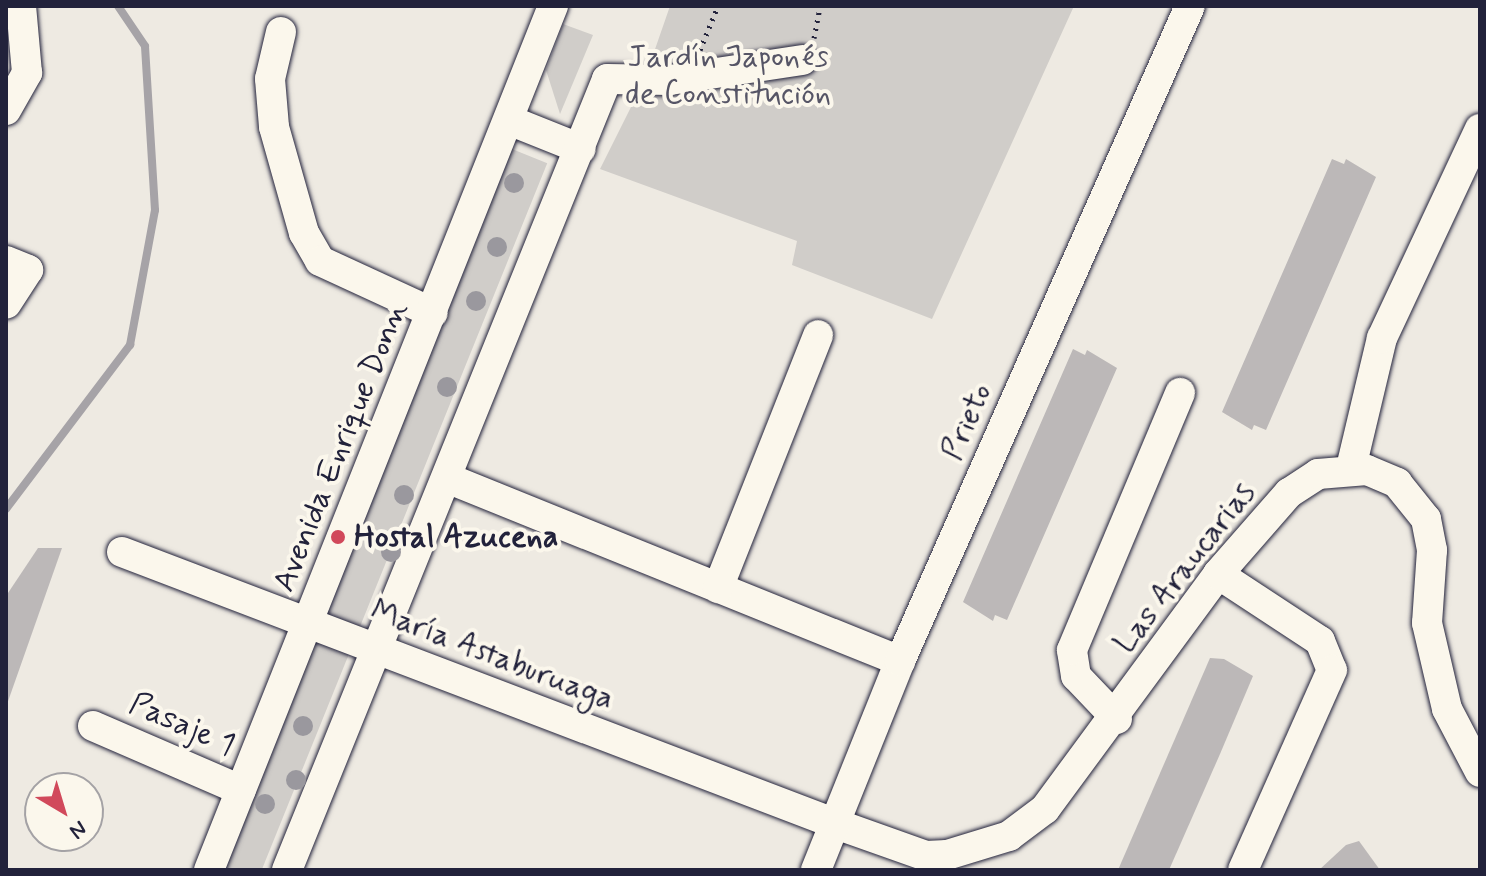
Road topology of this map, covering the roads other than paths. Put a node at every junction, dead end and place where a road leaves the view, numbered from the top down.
1 (21, 6) edge
2 (553, 6) edge
3 (1190, 6) edge
4 (281, 32) dead end
5 (803, 60) dead end
6 (6, 110) edge
7 (511, 121) junction
8 (1480, 129) edge
9 (581, 149) junction
10 (6, 261) edge
11 (6, 304) edge
12 (433, 313) junction
13 (818, 335) dead end
14 (1180, 393) dead end
15 (1351, 468) junction
16 (447, 478) junction
17 (122, 552) dead end
18 (1218, 574) junction
19 (718, 588) junction
20 (309, 622) junction
21 (377, 650) junction
22 (900, 661) junction
23 (1117, 719) junction
24 (93, 726) dead end
25 (1480, 772) edge
26 (241, 790) junction
27 (836, 824) junction
28 (209, 870) edge
29 (287, 870) edge
30 (816, 870) edge
31 (1243, 870) edge

1 - 6 street
2 - 7 street, Avenida Enrique Donn
3 - 22 street, Prieto
4 - 12 street
5 - 9 street
7 - 9 street
7 - 12 street, Avenida Enrique Donn
8 - 15 street
9 - 16 street
10 - 11 street
12 - 20 street, Avenida Enrique Donn
13 - 19 street
14 - 23 street
15 - 18 street, Las Araucarias
15 - 25 street
16 - 19 street
16 - 21 street
17 - 20 street, María Astaburuaga
18 - 23 street, Las Araucarias
18 - 31 street
19 - 22 street
20 - 21 street, María Astaburuaga
20 - 26 street, Avenida Enrique Donn
21 - 27 street, María Astaburuaga
21 - 29 street
22 - 27 street, Prieto
23 - 27 street, Las Araucarias
24 - 26 street, Pasaje 1
26 - 28 street, Avenida Enrique Donn
27 - 30 street, Prieto

